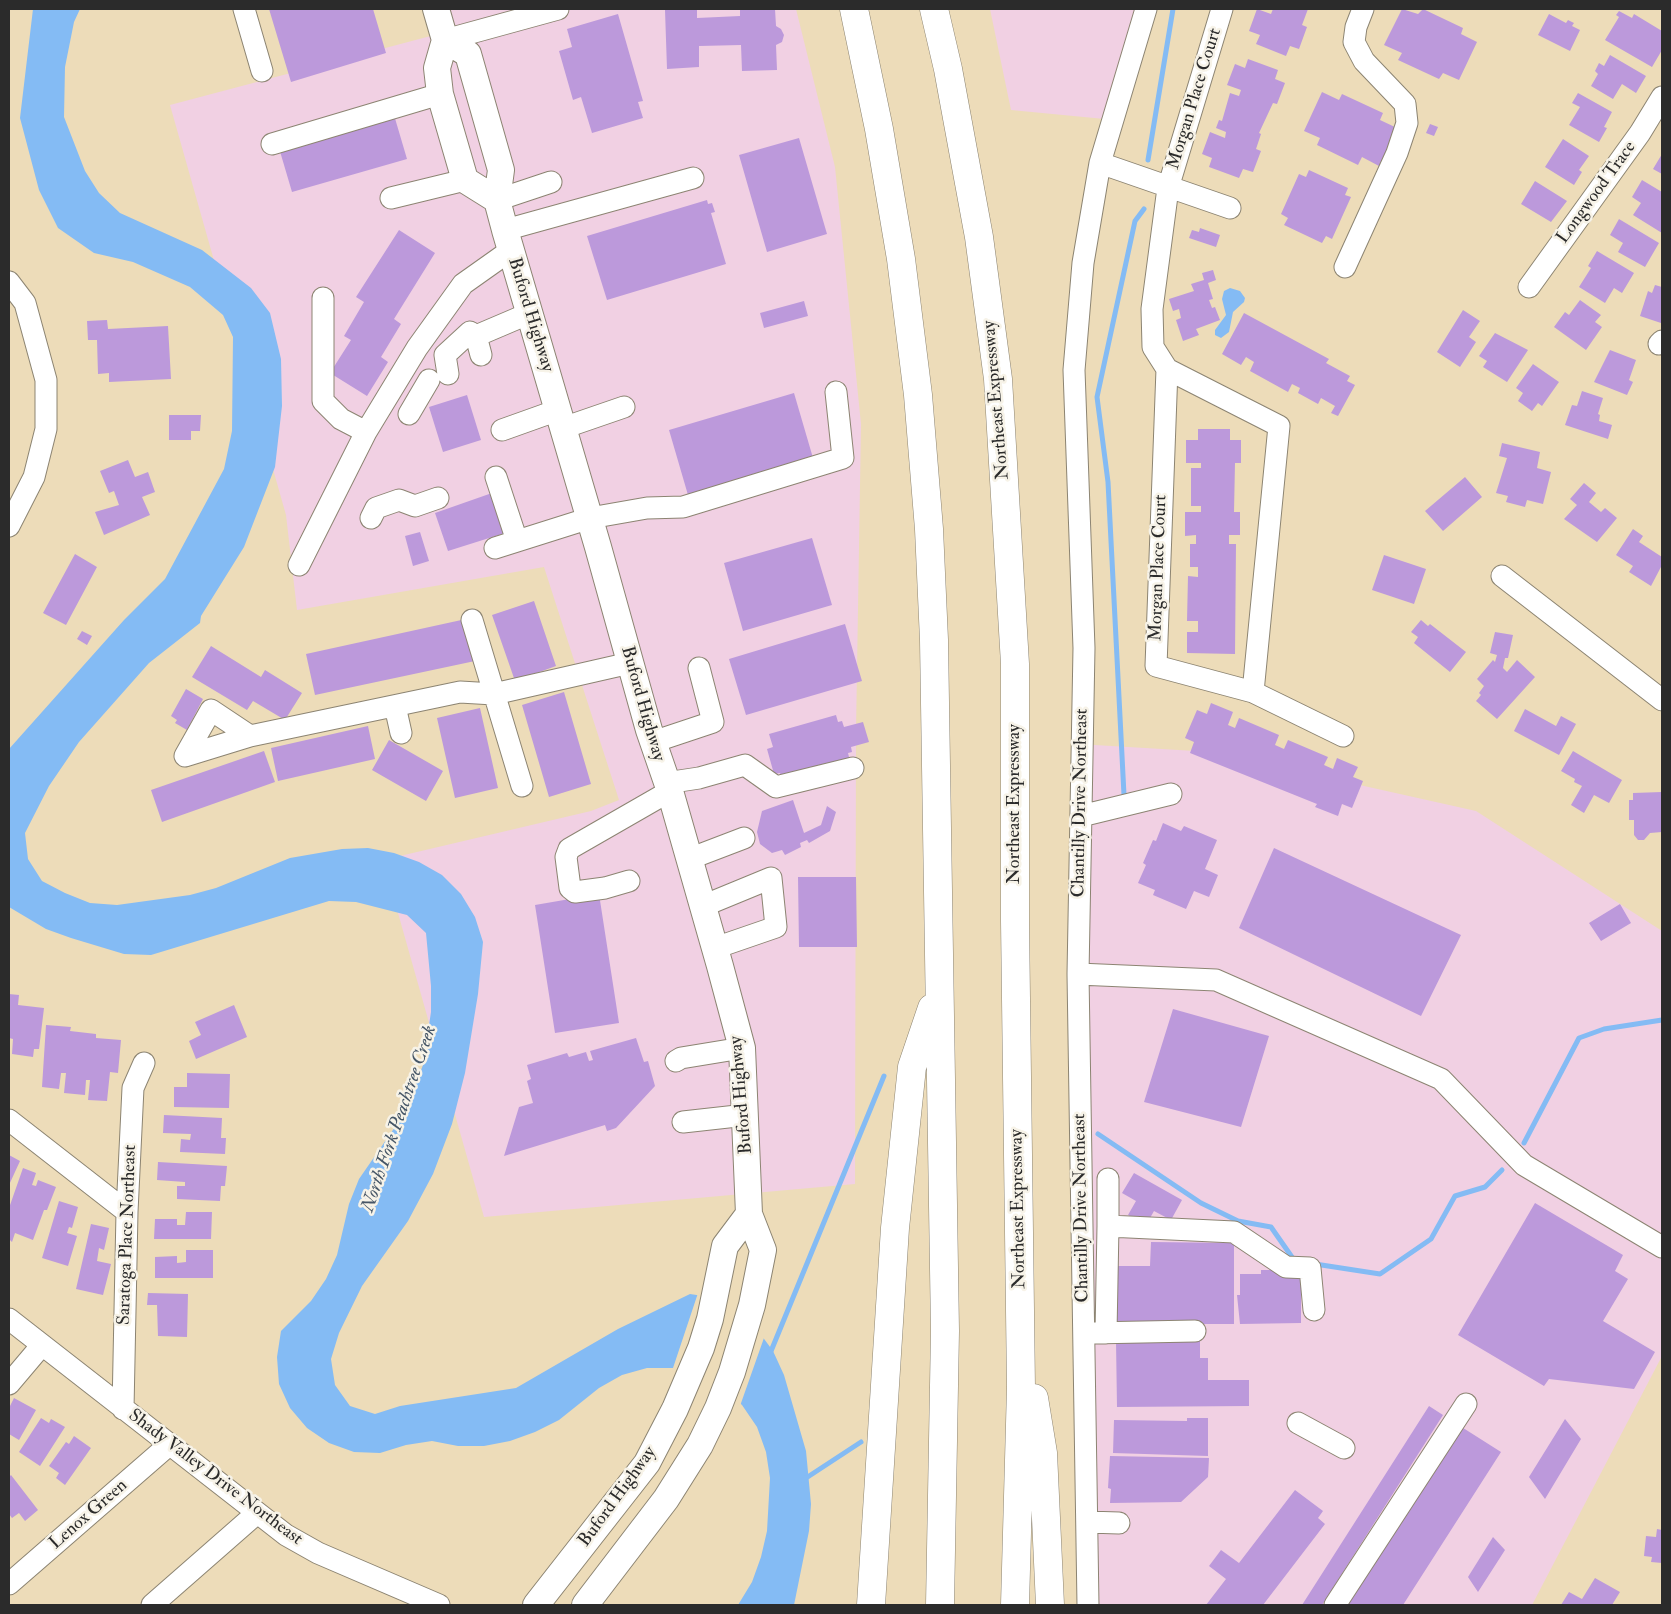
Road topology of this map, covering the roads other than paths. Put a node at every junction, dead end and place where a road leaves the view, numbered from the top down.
1 (244, 9) edge
2 (436, 9) edge
3 (558, 9) edge
4 (854, 9) edge
5 (934, 9) edge
6 (1146, 9) edge
7 (1222, 9) edge
8 (1363, 9) edge
9 (444, 40) junction
10 (262, 71) dead end
11 (440, 94) junction
12 (1662, 96) edge
13 (272, 144) dead end
14 (1100, 163) junction
15 (692, 178) dead end
16 (465, 180) junction
17 (551, 182) dead end
18 (1168, 188) junction
19 (391, 198) dead end
20 (497, 200) junction
21 (1230, 208) dead end
22 (508, 240) junction
23 (1345, 267) dead end
24 (9, 282) edge
25 (1529, 287) dead end
26 (323, 298) dead end
27 (530, 313) junction
28 (1167, 369) junction
29 (836, 392) dead end
30 (624, 407) dead end
31 (408, 414) dead end
32 (561, 419) junction
33 (502, 430) dead end
34 (366, 432) junction
35 (496, 477) dead end
36 (438, 498) dead end
37 (371, 518) dead end
38 (590, 518) junction
39 (9, 526) edge
40 (517, 541) junction
41 (495, 548) dead end
42 (299, 565) dead end
43 (1502, 576) dead end
44 (472, 620) dead end
45 (630, 663) junction
46 (699, 668) dead end
47 (1253, 692) junction
48 (494, 694) junction
49 (1662, 700) edge
50 (395, 706) junction
51 (401, 733) dead end
52 (250, 736) dead end
53 (1343, 736) dead end
54 (653, 742) junction
55 (853, 768) dead end
56 (522, 786) dead end
57 (668, 787) junction
58 (1171, 794) dead end
59 (1080, 816) junction
60 (744, 838) dead end
61 (689, 860) junction
62 (629, 881) dead end
63 (703, 906) junction
64 (716, 948) junction
65 (1078, 974) junction
66 (938, 990) junction
67 (742, 1048) junction
68 (676, 1061) dead end
69 (144, 1063) dead end
70 (746, 1115) junction
71 (9, 1120) edge
72 (682, 1122) dead end
73 (1108, 1179) dead end
74 (1082, 1208) junction
75 (127, 1212) junction
76 (749, 1214) junction
77 (1108, 1217) junction
78 (1662, 1247) edge
79 (1107, 1251) junction
80 (1082, 1252) junction
81 (1314, 1310) dead end
82 (1020, 1316) junction
83 (9, 1319) edge
84 (1195, 1331) dead end
85 (1084, 1333) junction
86 (1106, 1333) junction
87 (42, 1345) junction
88 (9, 1384) edge
89 (1466, 1404) dead end
90 (123, 1409) junction
91 (1298, 1422) dead end
92 (170, 1444) junction
93 (1344, 1448) dead end
94 (257, 1513) junction
95 (1087, 1522) junction
96 (1119, 1524) dead end
97 (9, 1584) edge
98 (154, 1605) edge
99 (439, 1605) edge
100 (536, 1605) edge
101 (584, 1605) edge
102 (872, 1605) edge
103 (940, 1605) edge
104 (1015, 1605) edge
105 (1050, 1605) edge
106 (1088, 1605) edge
107 (1335, 1605) edge

1 - 10 street
2 - 9 main road
3 - 9 street
4 - 66 highway
5 - 82 highway, Northeast Expressway
6 - 14 street, Chantilly Drive Northeast
7 - 18 street, Morgan Place Court
8 - 23 street
9 - 11 main road
9 - 20 main road, Buford Highway
11 - 13 street
11 - 16 main road
12 - 25 street, Longwood Trace
14 - 18 street, Morgan Place Court
14 - 59 street, Chantilly Drive Northeast
15 - 22 street
16 - 19 street
16 - 20 main road
17 - 20 street
18 - 21 street, Morgan Place Court
18 - 28 street, Morgan Place Court
20 - 22 main road, Buford Highway
22 - 27 main road, Buford Highway
22 - 34 street
24 - 39 street
26 - 34 street
27 - 31 street
27 - 32 main road, Buford Highway
28 - 47 street
28 - 47 street, Morgan Place Court
29 - 38 street
30 - 32 street
32 - 33 street
32 - 38 main road, Buford Highway
34 - 42 street
35 - 40 street
36 - 37 street
38 - 40 street
38 - 45 main road, Buford Highway
40 - 41 street
43 - 49 street
44 - 48 street
45 - 48 street
45 - 54 main road, Buford Highway
46 - 54 street
47 - 53 street, Morgan Place Court
48 - 50 street
48 - 56 street
50 - 51 street
50 - 52 street
54 - 57 main road, Buford Highway
55 - 57 street
57 - 61 main road, Buford Highway
57 - 62 street
58 - 59 street
59 - 65 street, Chantilly Drive Northeast
60 - 61 street
61 - 63 main road, Buford Highway
63 - 64 main road, Buford Highway
63 - 64 street
64 - 67 main road, Buford Highway
65 - 74 street, Chantilly Drive Northeast
65 - 78 street
66 - 102 highway
66 - 103 highway
67 - 68 street
67 - 70 main road, Buford Highway
69 - 75 street, Saratoga Place Northeast
70 - 72 street
70 - 76 main road, Buford Highway
71 - 75 street
73 - 77 street
74 - 77 street
74 - 80 street, Chantilly Drive Northeast
75 - 90 street, Saratoga Place Northeast
76 - 100 main road, Buford Highway
76 - 101 main road, Buford Highway
77 - 79 street
77 - 81 street
79 - 80 street
79 - 86 street
80 - 85 street, Chantilly Drive Northeast
82 - 104 highway, Northeast Expressway
82 - 105 highway
83 - 87 street, Shady Valley Drive Northeast
84 - 86 street
85 - 86 street
85 - 95 street, Chantilly Drive Northeast
87 - 88 street
87 - 90 street, Shady Valley Drive Northeast
89 - 107 street
90 - 92 street, Shady Valley Drive Northeast
91 - 93 street
92 - 94 street, Shady Valley Drive Northeast
92 - 97 street, Lenox Green
94 - 98 street
94 - 99 street, Shady Valley Drive Northeast
95 - 96 street
95 - 106 street, Chantilly Drive Northeast

